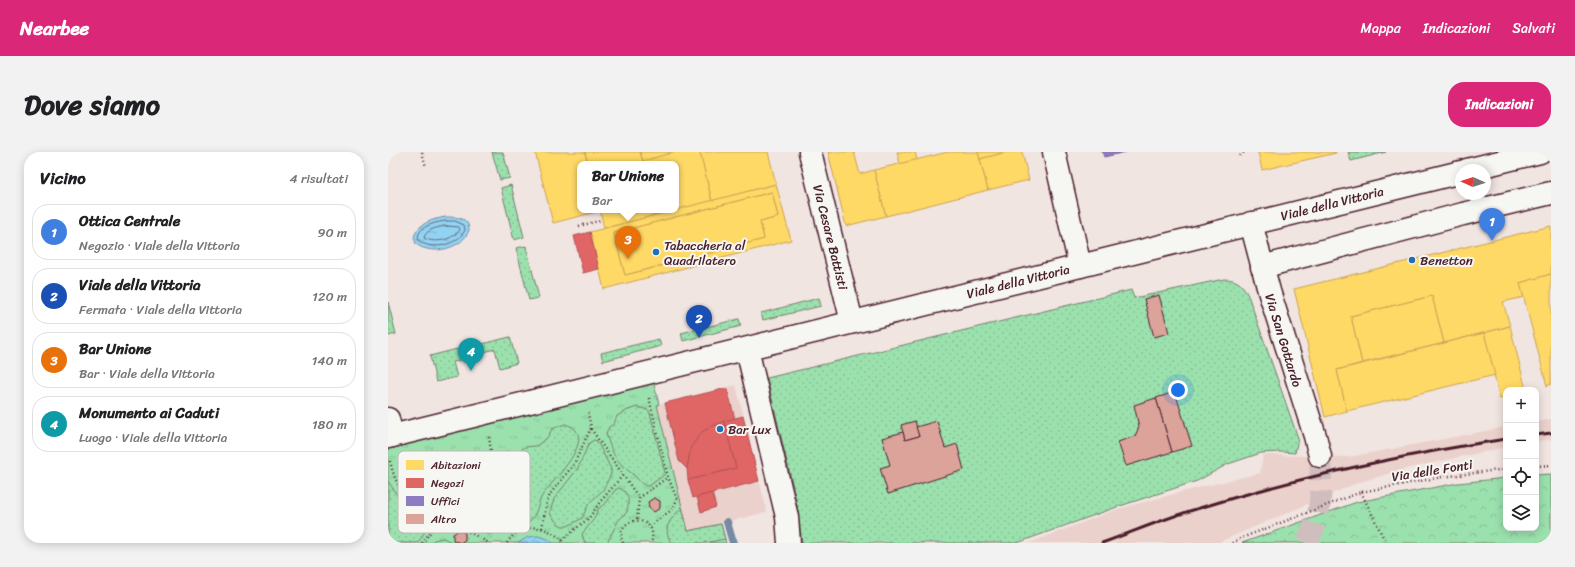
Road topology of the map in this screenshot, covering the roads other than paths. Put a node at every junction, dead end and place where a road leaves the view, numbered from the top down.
1 (810, 152) edge
2 (1054, 152) edge
3 (1540, 152) edge
4 (1496, 157) edge
5 (1480, 164) edge
6 (1455, 173) edge
7 (1551, 193) edge
8 (1251, 224) junction
9 (1080, 266) junction
10 (1262, 267) junction
11 (852, 322) junction
12 (746, 349) junction
13 (389, 431) edge
14 (1320, 456) tunnel mouth
15 (789, 543) edge

1 - 11 street, Via Cesare Battisti
2 - 9 street
3 - 4 street
4 - 5 street
6 - 8 street, Viale della Vittoria
7 - 10 street
8 - 9 street, Viale della Vittoria
8 - 10 street, Via San Gottardo
9 - 11 street, Viale della Vittoria
10 - 14 street, Via San Gottardo
11 - 12 street, Viale della Vittoria
12 - 13 street, Viale della Vittoria
12 - 15 street

